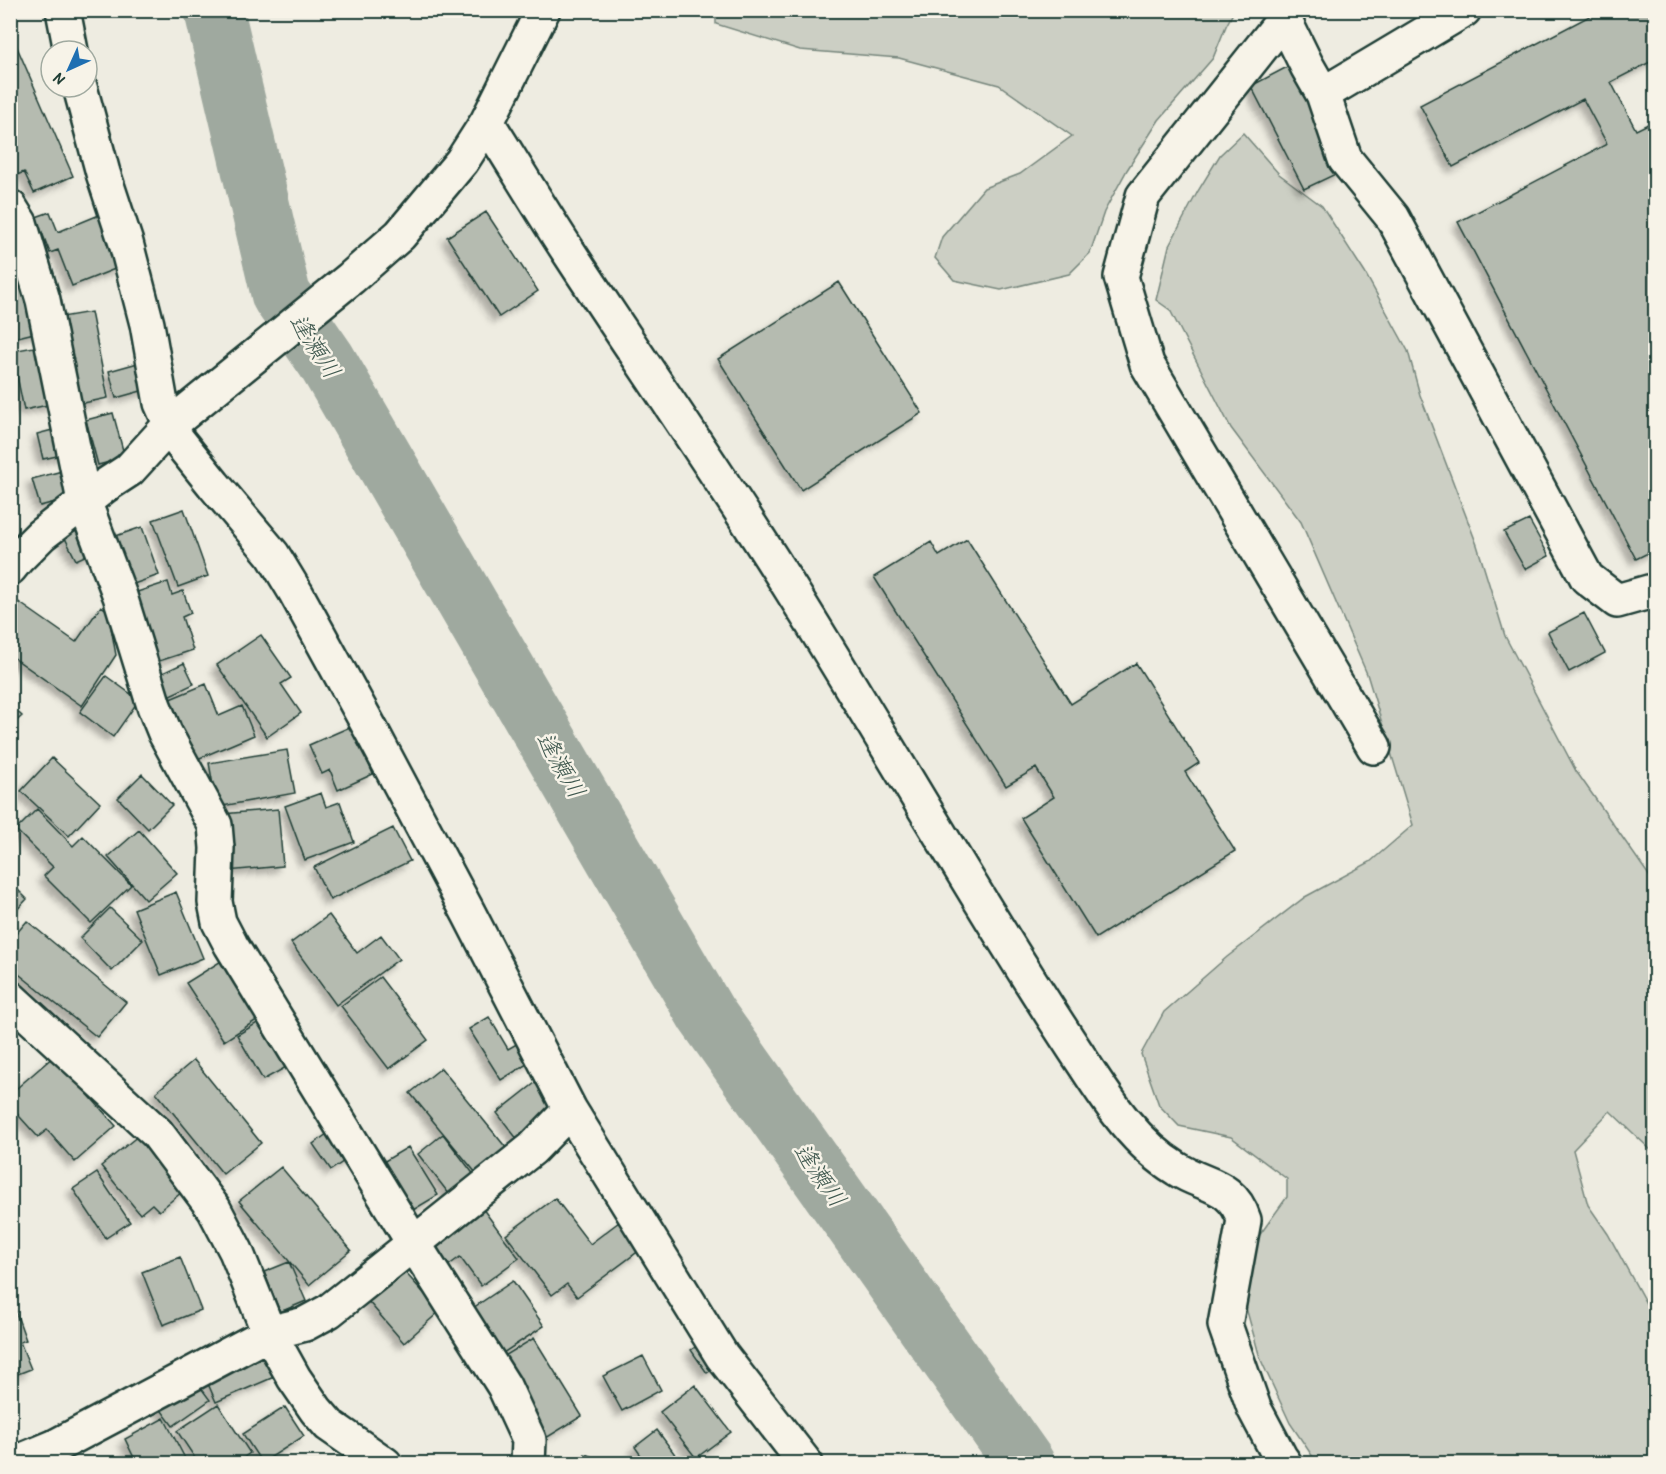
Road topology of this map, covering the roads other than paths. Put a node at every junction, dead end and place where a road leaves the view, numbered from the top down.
1 (63, 10) edge
2 (543, 10) edge
3 (1464, 10) edge
4 (1287, 15) edge
5 (69, 39) edge
6 (1323, 94) junction
7 (83, 99) edge
8 (487, 122) junction
9 (10, 207) edge
10 (171, 424) junction
11 (84, 501) junction
12 (10, 568) edge
13 (1656, 590) edge
14 (1374, 747) dead end
15 (10, 998) edge
16 (570, 1110) junction
17 (414, 1244) junction
18 (269, 1332) junction
19 (10, 1461) edge
20 (386, 1464) edge
21 (528, 1464) edge
22 (806, 1464) edge
23 (1285, 1464) edge

1 - 5 street
2 - 8 street
3 - 6 street
4 - 6 street
4 - 14 street
6 - 13 street
7 - 10 street
8 - 10 street
8 - 23 street
9 - 11 street
10 - 11 street
10 - 16 street
11 - 12 street
11 - 17 street
15 - 18 street
16 - 17 street
16 - 22 street
17 - 18 street
17 - 21 street
18 - 19 street
18 - 20 street

